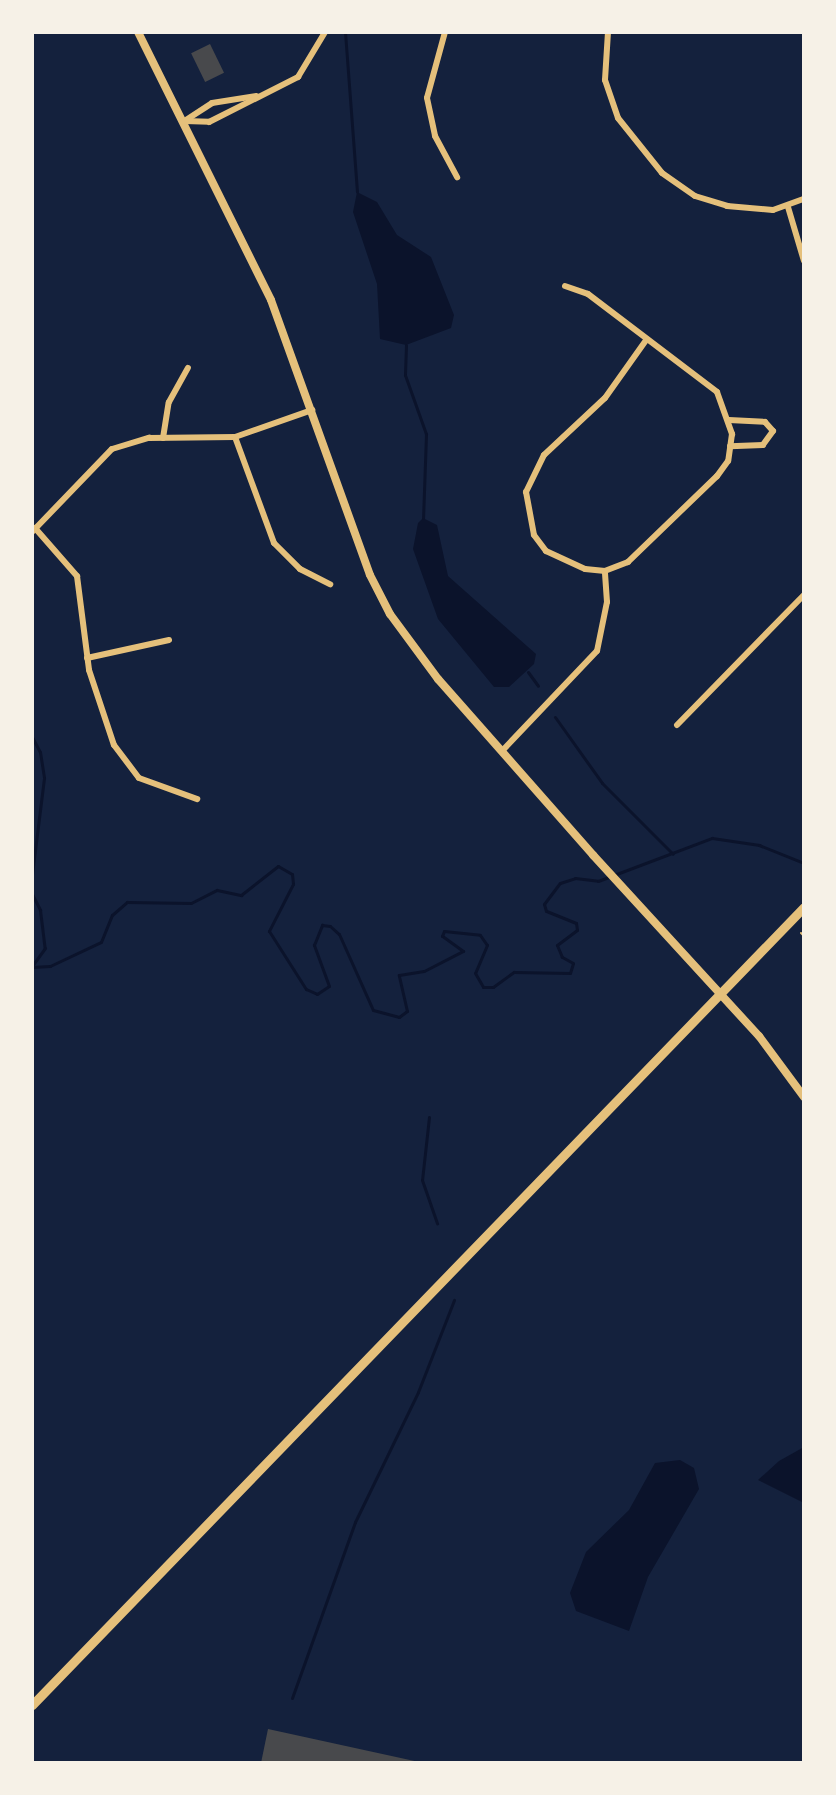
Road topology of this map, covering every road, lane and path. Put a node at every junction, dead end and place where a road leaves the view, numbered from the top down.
1 (138, 32) edge
2 (325, 32) edge
3 (445, 32) edge
4 (608, 32) edge
5 (256, 96) junction
6 (185, 121) junction
7 (457, 177) dead end
8 (804, 199) edge
9 (788, 207) junction
10 (804, 261) edge
11 (565, 286) dead end
12 (647, 339) junction
13 (188, 368) dead end
14 (312, 410) junction
15 (729, 420) junction
16 (235, 437) junction
17 (163, 438) junction
18 (730, 446) junction
19 (34, 530) edge
20 (605, 571) junction
21 (330, 584) dead end
22 (804, 595) edge
23 (169, 640) dead end
24 (87, 658) junction
25 (677, 725) dead end
26 (502, 751) junction
27 (197, 799) dead end
28 (804, 907) edge
29 (723, 995) junction
30 (804, 1097) edge
31 (32, 1705) edge

1 - 6 street
2 - 5 street
3 - 7 street
4 - 9 street
5 - 6 street
5 - 6 street
6 - 14 street
8 - 9 street
9 - 10 street
11 - 12 street
12 - 15 street
12 - 20 street
13 - 17 street
14 - 16 street
14 - 26 street
15 - 18 street
15 - 18 street
16 - 17 street
16 - 21 street
17 - 19 street
18 - 20 street
19 - 24 street
20 - 26 street
22 - 25 street
23 - 24 street
24 - 27 street
26 - 29 street
28 - 29 main road
29 - 30 street
29 - 31 main road

